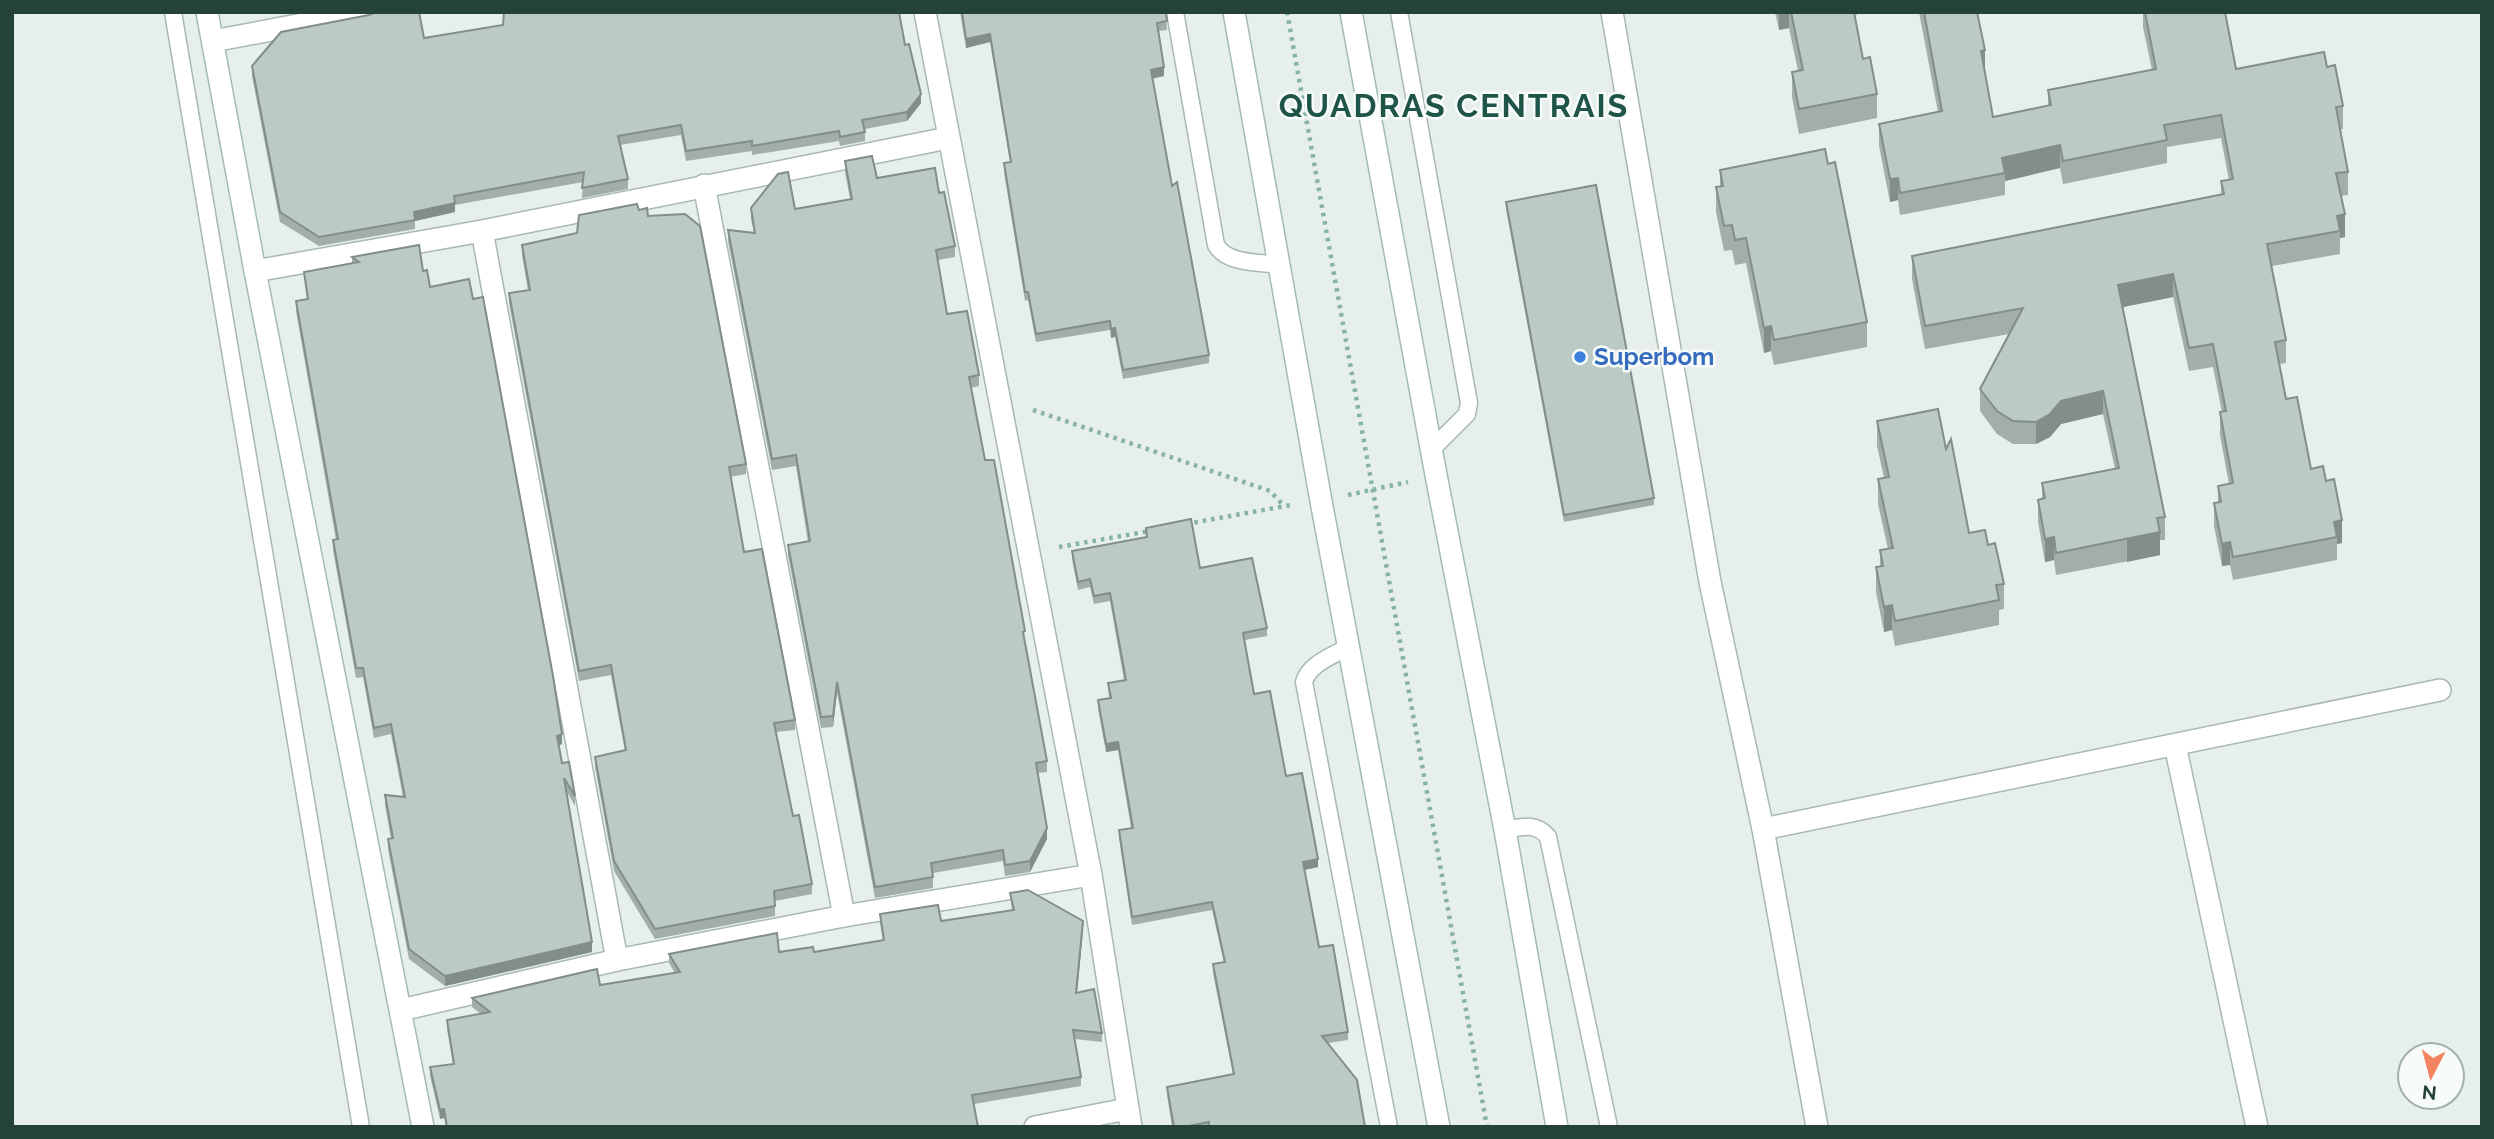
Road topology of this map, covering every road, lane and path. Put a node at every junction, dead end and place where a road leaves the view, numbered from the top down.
1 (173, 12) edge
2 (207, 12) edge
3 (367, 12) edge
4 (925, 12) edge
5 (1175, 12) edge
6 (1234, 12) edge
7 (1286, 12) edge
8 (1352, 12) edge
9 (1399, 12) edge
10 (1612, 12) edge
11 (213, 41) junction
12 (948, 138) junction
13 (704, 185) junction
14 (482, 231) junction
15 (1279, 265) junction
16 (255, 271) junction
17 (999, 398) junction
18 (1432, 449) junction
19 (1436, 475) junction
20 (1373, 491) junction
21 (1321, 501) junction
22 (1284, 506) junction
23 (1177, 526) edge
24 (1163, 528) edge
25 (1029, 553) junction
26 (1348, 647) junction
27 (2440, 690) dead end
28 (2175, 745) junction
29 (1763, 829) junction
30 (1505, 830) junction
31 (1091, 875) junction
32 (845, 916) junction
33 (617, 960) junction
34 (401, 1010) junction
35 (1129, 1118) edge
36 (361, 1127) edge
37 (423, 1127) edge
38 (1035, 1127) edge
39 (1389, 1127) edge
40 (1439, 1127) edge
41 (1487, 1127) edge
42 (1557, 1127) edge
43 (1609, 1127) edge
44 (1817, 1127) edge
45 (2257, 1127) edge

1 - 36 lane
2 - 11 street
3 - 11 street
4 - 12 street
5 - 15 lane
6 - 15 street
7 - 20 path
8 - 18 street
9 - 18 lane
10 - 29 street
11 - 16 street
12 - 13 street
12 - 17 street
13 - 14 street
13 - 32 street
14 - 16 street
14 - 33 street
15 - 21 street
16 - 34 street
17 - 22 path
17 - 25 street
18 - 19 street
19 - 20 path
19 - 30 street
20 - 21 path
20 - 41 path
21 - 22 path
21 - 26 street
22 - 23 path
24 - 25 path
25 - 31 street
26 - 39 lane
26 - 40 street
27 - 28 street
28 - 29 street
28 - 45 street
29 - 44 street
30 - 42 street
30 - 43 lane
31 - 32 street
31 - 35 street
32 - 33 street
33 - 34 street
34 - 37 street
35 - 38 street

